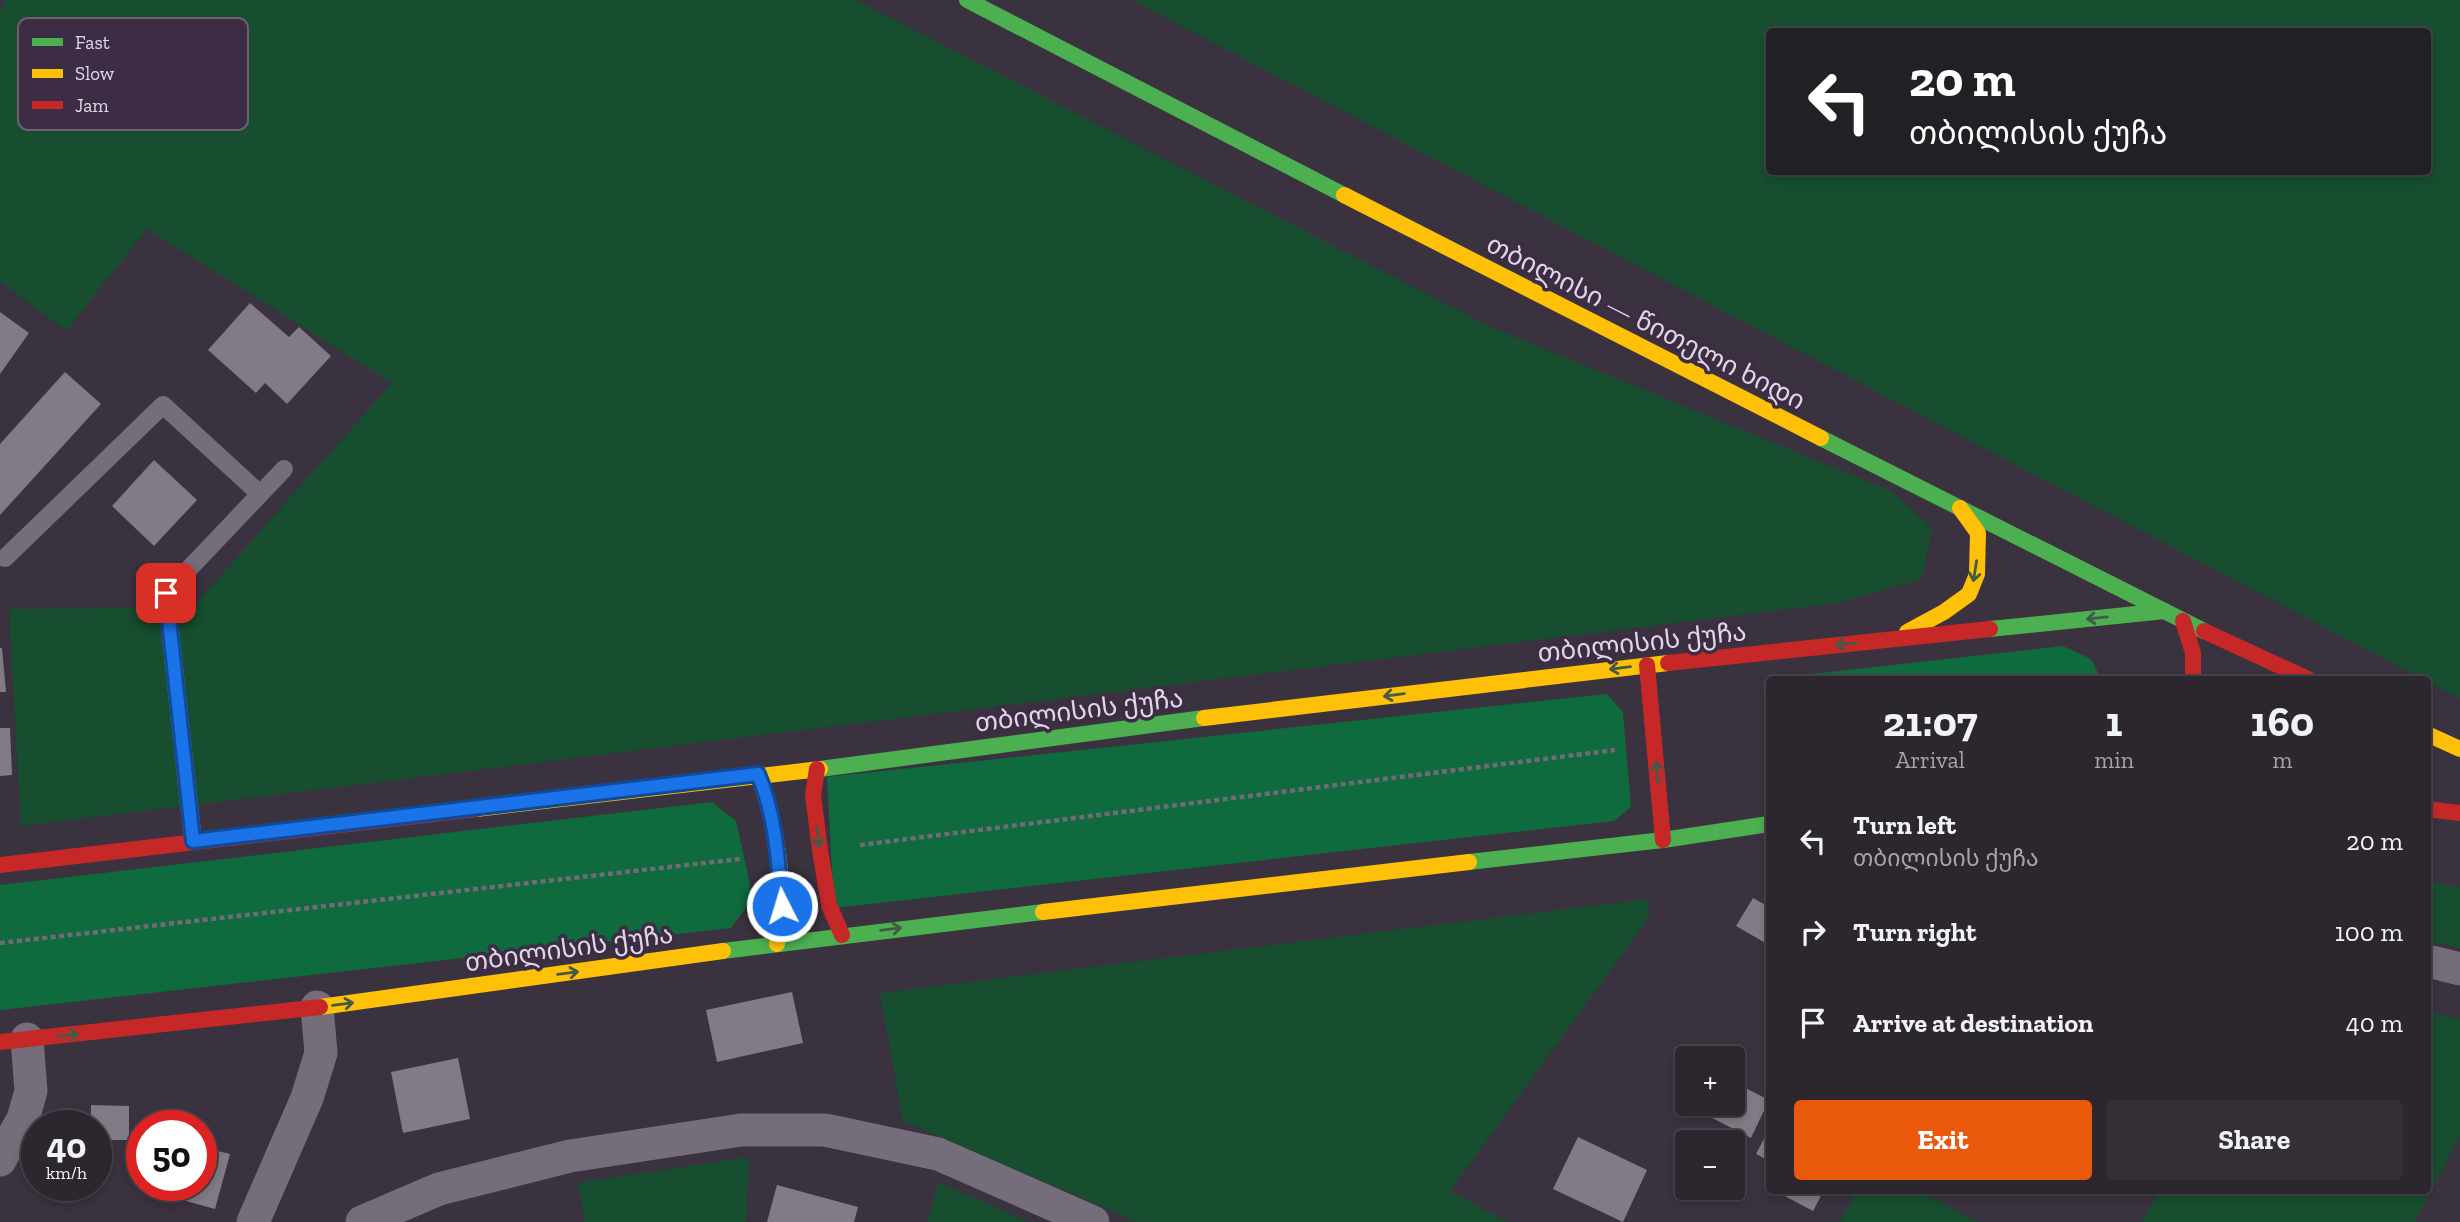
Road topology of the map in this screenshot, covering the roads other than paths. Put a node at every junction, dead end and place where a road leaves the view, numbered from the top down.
1 (967, 0) edge
2 (284, 469) dead end
3 (260, 494) junction
4 (1960, 508) junction
5 (5, 558) dead end
6 (2165, 611) junction
7 (2183, 621) junction
8 (1895, 639) junction
9 (1792, 650) junction
10 (1647, 665) junction
11 (1795, 669) dead end
12 (2193, 676) edge
13 (2302, 676) edge
14 (2431, 736) edge
15 (2460, 749) edge
16 (817, 769) junction
17 (758, 774) junction
18 (2431, 809) edge
19 (2460, 813) edge
20 (1766, 824) edge
21 (1663, 840) junction
22 (193, 841) junction
23 (0, 865) edge
24 (842, 935) junction
25 (777, 944) junction
26 (317, 1007) junction
27 (14, 1041) edge
28 (0, 1160) edge
29 (253, 1222) edge
30 (362, 1222) edge
31 (1093, 1222) edge

1 - 4 main road, თბილისი — წითელი ხიდი
2 - 3 lane
3 - 5 lane
3 - 22 lane
4 - 6 main road, თბილისი — წითელი ხიდი
4 -> 8 main road
6 - 7 main road, თბილისი — წითელი ხიდი
6 -> 8 main road, თბილისის ქუჩა
7 - 12 main road
7 - 13 main road, თბილისი — წითელი ხიდი
8 -> 9 main road, თბილისის ქუჩა
9 - 10 main road, თბილისის ქუჩა
9 - 11 main road
10 -> 16 main road, თბილისის ქუჩა
21 -> 10 main road
14 - 15 main road
16 - 17 main road, თბილისის ქუჩა
16 -> 24 main road
17 - 22 main road, თბილისის ქუჩა
17 - 25 main road
18 - 19 main road
20 - 21 main road, თბილისის ქუჩა
24 -> 21 main road, თბილისის ქუჩა
22 - 23 main road, თბილისის ქუჩა
24 - 25 main road, თბილისის ქუჩა
26 -> 25 main road, თბილისის ქუჩა
27 -> 26 main road, თბილისის ქუჩა
26 - 29 street
27 - 28 street
30 - 31 street

